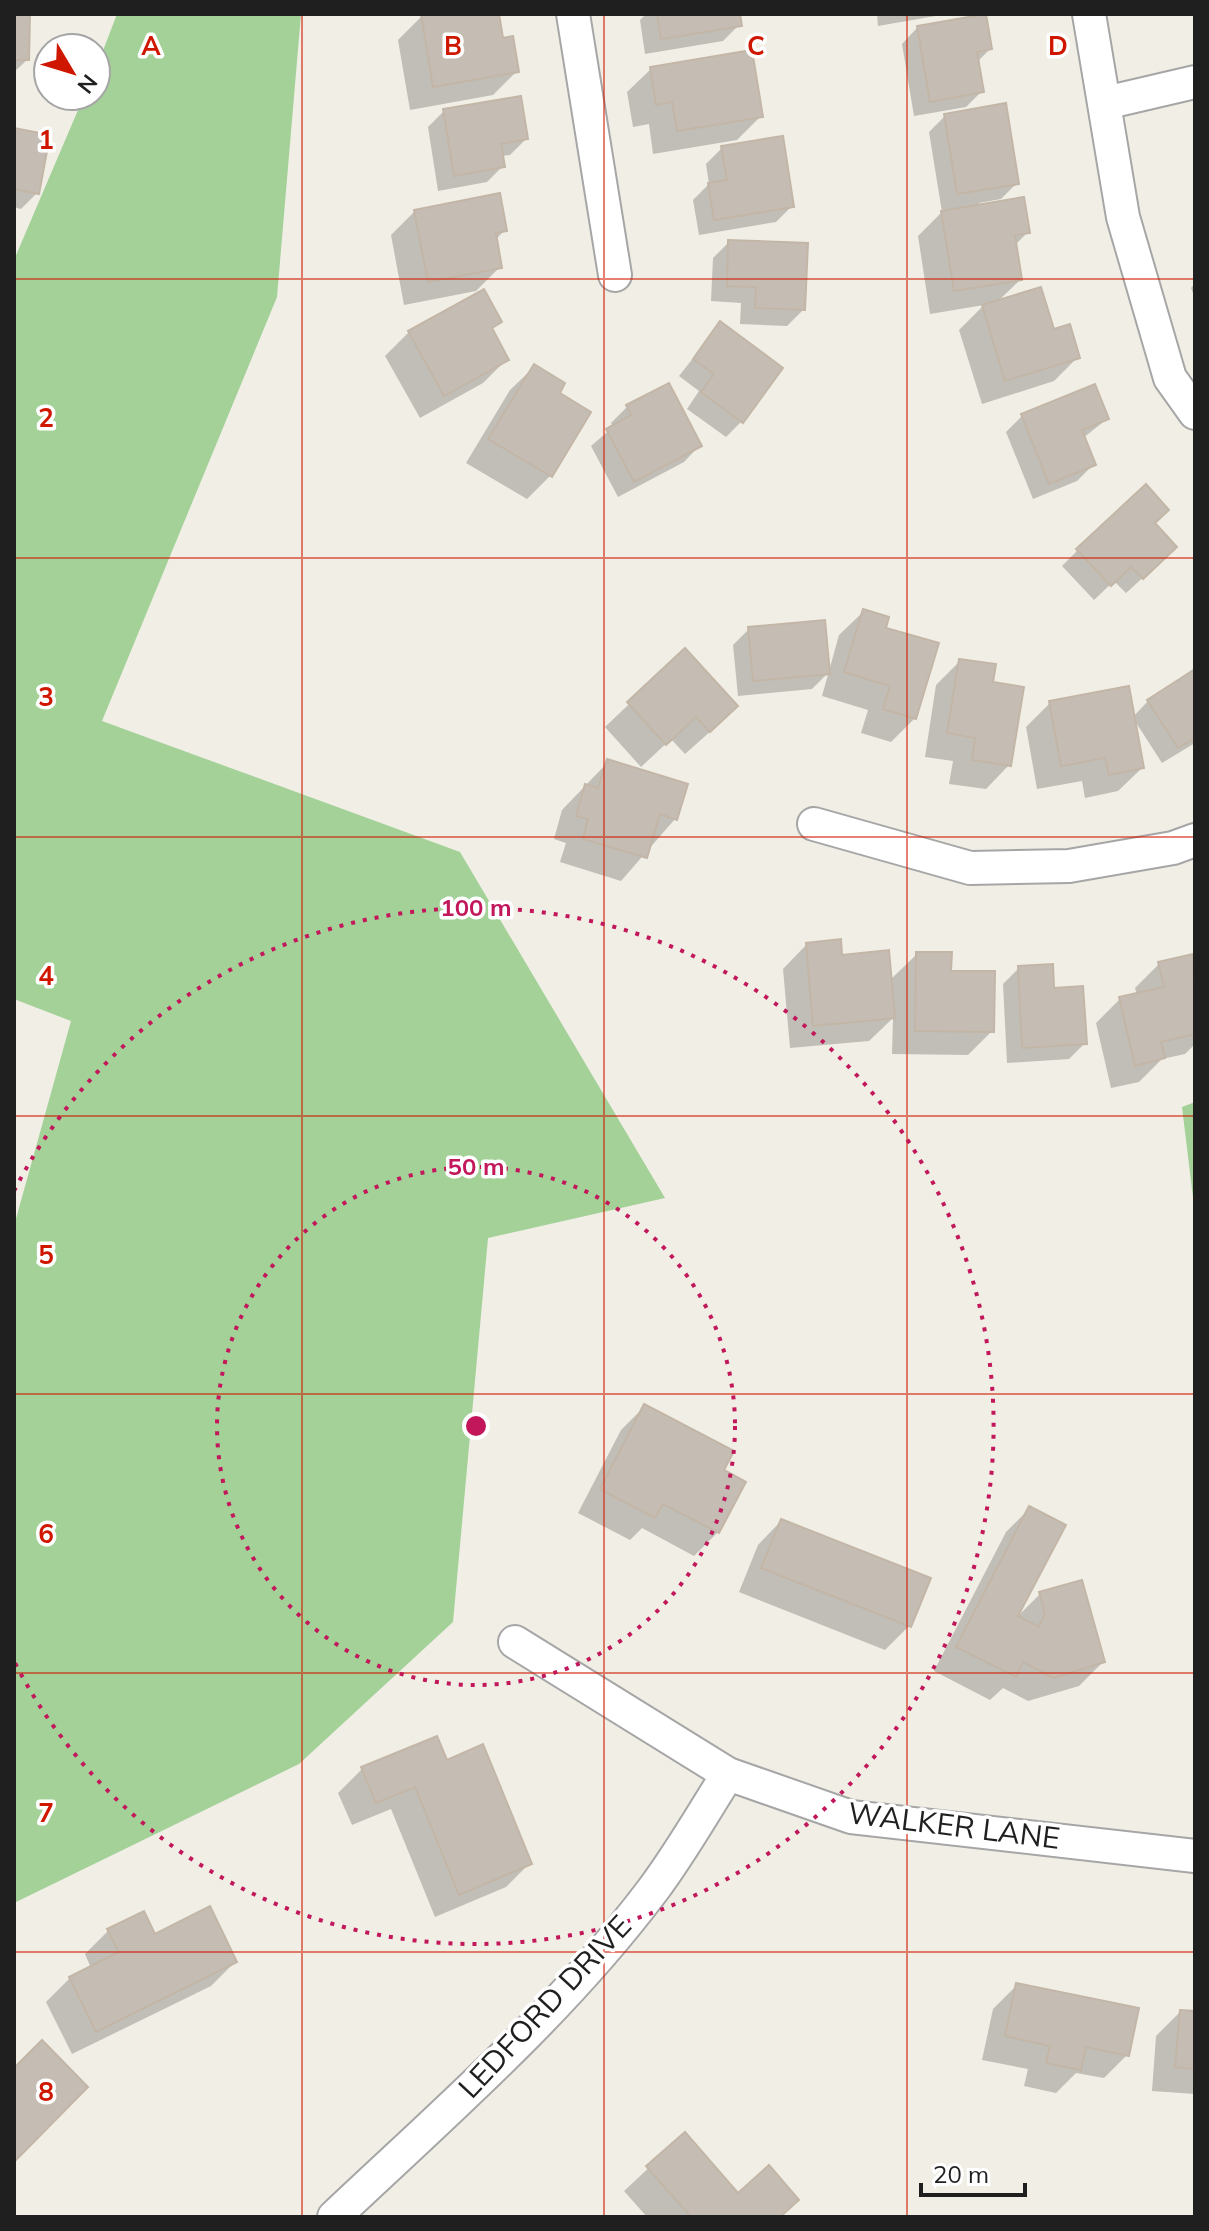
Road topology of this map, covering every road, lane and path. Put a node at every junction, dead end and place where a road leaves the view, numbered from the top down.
1 (573, 14) edge
2 (1089, 14) edge
3 (1195, 82) edge
4 (1105, 103) junction
5 (615, 275) dead end
6 (1195, 413) edge
7 (814, 824) dead end
8 (1195, 840) edge
9 (515, 1642) dead end
10 (728, 1774) junction
11 (1195, 1856) edge
12 (334, 2217) edge

1 - 5 street
2 - 4 street
3 - 4 street
4 - 6 street
7 - 8 street
9 - 10 street, WALKER LANE
10 - 11 street, WALKER LANE
10 - 12 street, LEDFORD DRIVE

